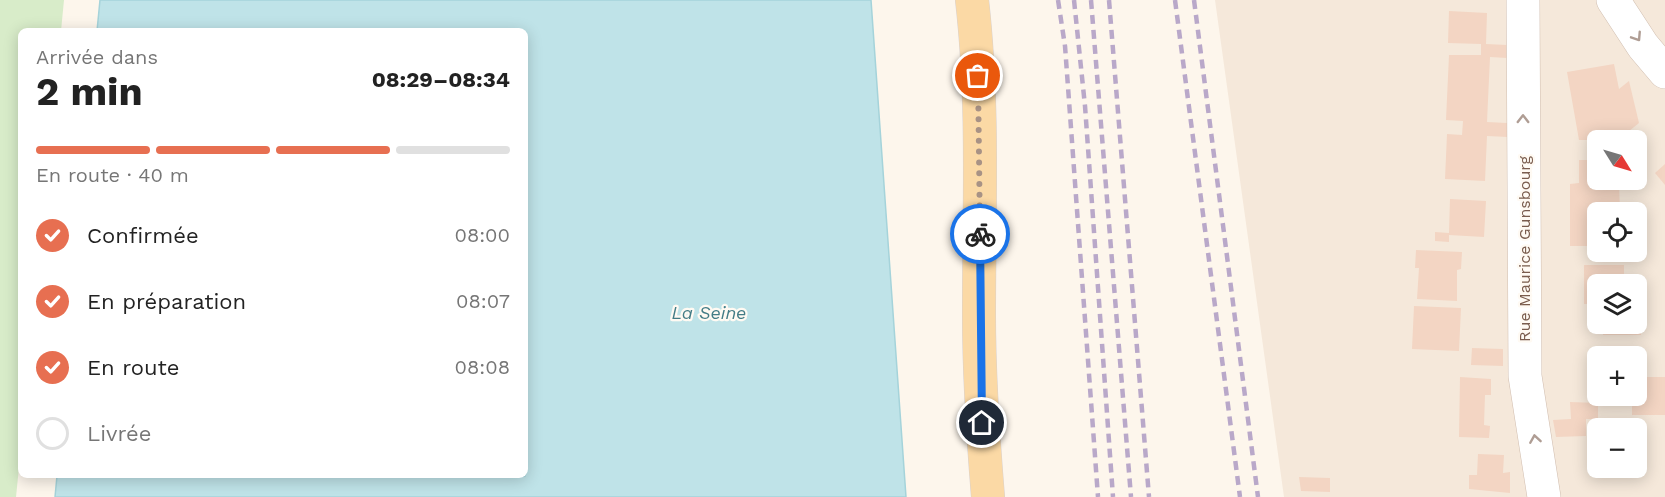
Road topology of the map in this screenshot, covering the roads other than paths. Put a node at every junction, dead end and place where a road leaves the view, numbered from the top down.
1 (972, 0) edge
2 (1523, 0) edge
3 (1613, 0) edge
4 (1665, 72) edge
5 (987, 497) edge
6 (1544, 497) edge

1 - 5 main road
6 -> 2 street, Rue Maurice Gunsbourg
3 -> 4 street

